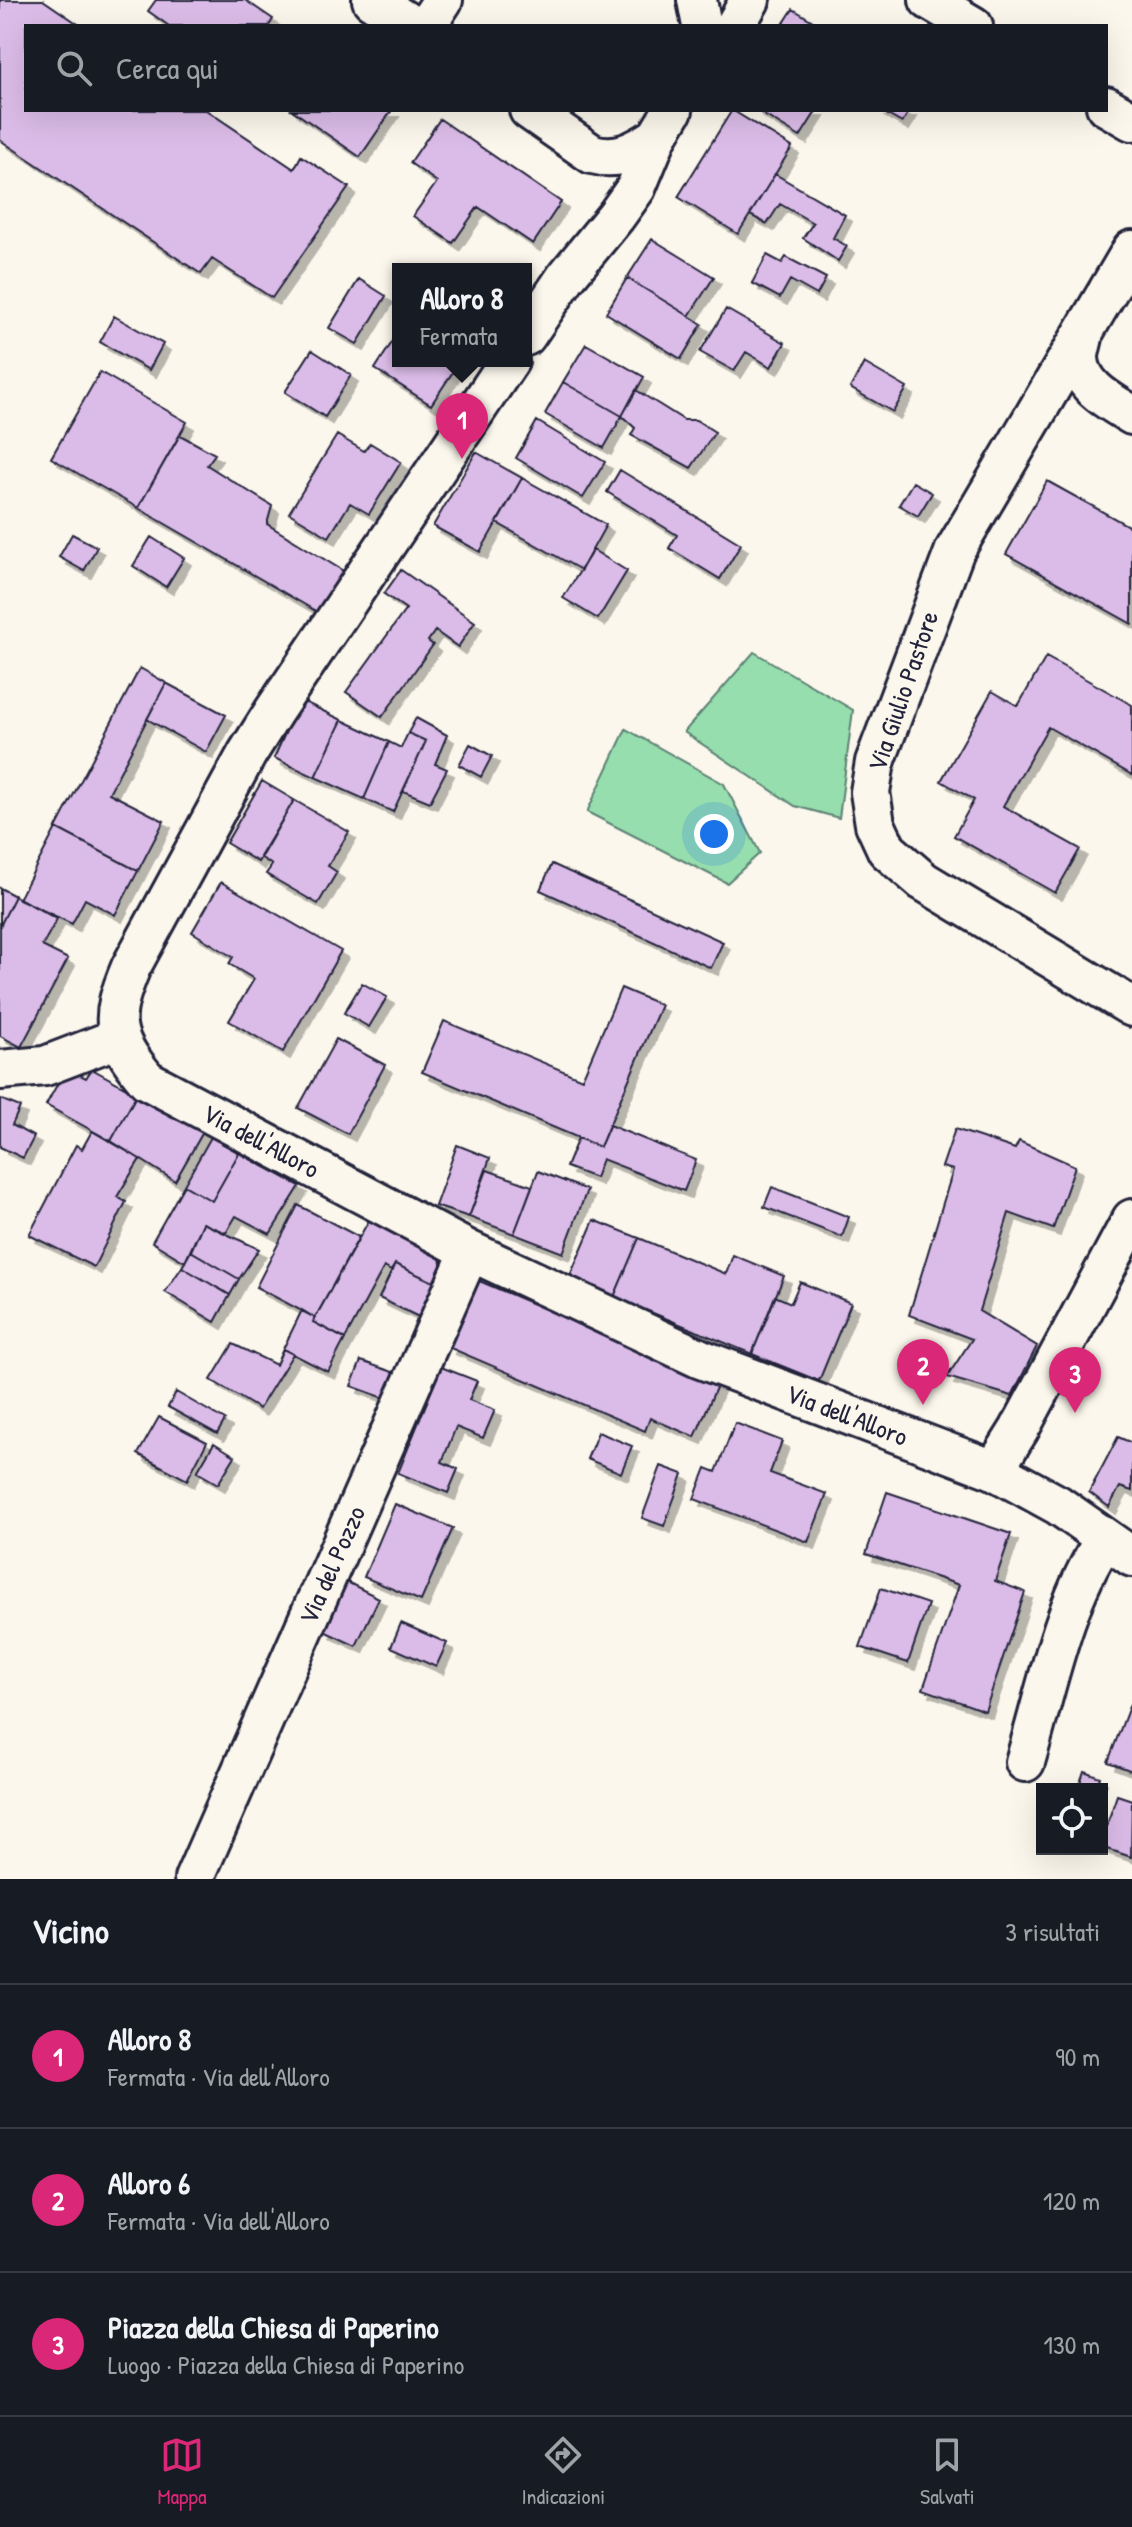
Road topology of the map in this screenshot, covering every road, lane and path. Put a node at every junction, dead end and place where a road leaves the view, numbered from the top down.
1 (372, 0) edge
2 (443, 0) edge
3 (697, 0) edge
4 (750, 0) edge
5 (929, 0) edge
6 (410, 24) edge
7 (427, 24) edge
8 (702, 24) edge
9 (736, 24) edge
10 (970, 24) edge
11 (1108, 107) edge
12 (532, 112) edge
13 (1132, 121) edge
14 (665, 124) edge
15 (1132, 250) edge
16 (532, 327) edge
17 (1084, 332) junction
18 (505, 367) edge
19 (1118, 406) edge
20 (1038, 409) junction
21 (1132, 1007) edge
22 (118, 1038) junction
23 (0, 1070) edge
24 (1132, 1219) edge
25 (470, 1251) junction
26 (994, 1470) junction
27 (1119, 1548) edge
28 (1025, 1762) dead end
29 (194, 1879) edge

1 - 6 street
2 - 7 street
3 - 8 street
4 - 9 street
5 - 10 street
11 - 13 street
12 - 14 street
14 - 16 street
15 - 17 street, Via Giulio Pastore
17 - 19 street
17 - 20 street, Via Giulio Pastore
18 - 22 street
19 - 20 street
20 - 21 street, Via Giulio Pastore
22 - 23 street
22 - 25 street, Via dell'Alloro
24 - 26 street
25 - 26 street, Via dell'Alloro
25 - 29 street, Via del Pozzo
26 - 27 street, Via dell'Alloro
27 - 28 street

